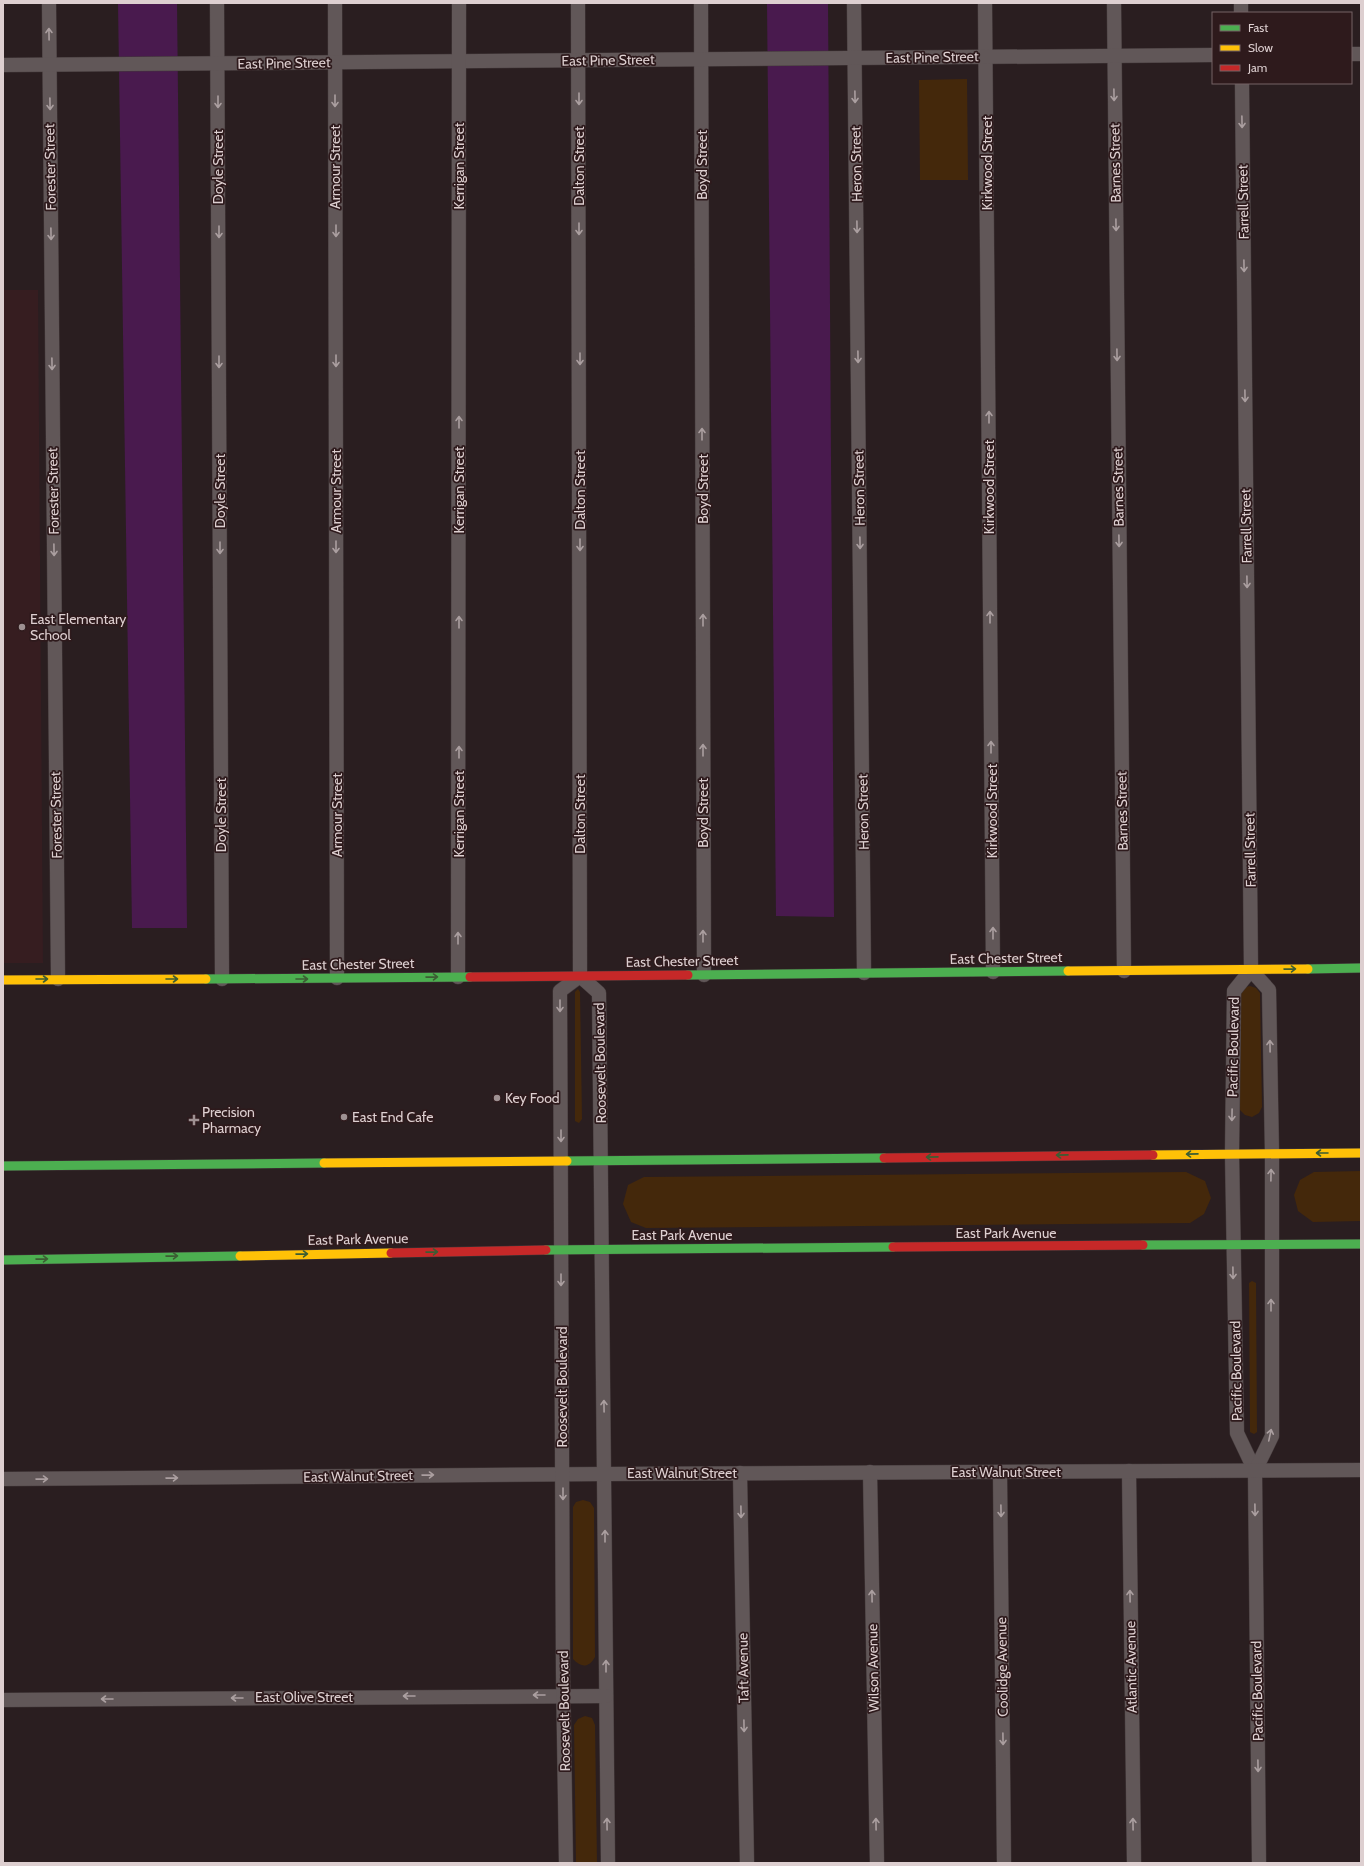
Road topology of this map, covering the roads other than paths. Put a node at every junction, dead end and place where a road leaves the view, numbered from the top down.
1 (49, 3) edge
2 (217, 3) edge
3 (335, 3) edge
4 (458, 3) edge
5 (578, 3) edge
6 (701, 3) edge
7 (854, 3) edge
8 (985, 3) edge
9 (1114, 3) edge
10 (1212, 55) edge
11 (1114, 56) junction
12 (986, 57) junction
13 (855, 58) junction
14 (702, 59) junction
15 (580, 60) junction
16 (459, 61) junction
17 (335, 62) junction
18 (218, 63) junction
19 (49, 64) junction
20 (3, 65) edge
21 (1242, 84) edge
22 (1361, 968) edge
23 (1251, 970) junction
24 (1124, 971) junction
25 (993, 972) junction
26 (864, 973) junction
27 (704, 975) junction
28 (580, 976) junction
29 (458, 977) junction
30 (337, 978) junction
31 (58, 979) junction
32 (222, 979) junction
33 (3, 980) edge
34 (1272, 1153) junction
35 (1361, 1153) edge
36 (1232, 1154) junction
37 (561, 1160) junction
38 (601, 1160) junction
39 (3, 1166) edge
40 (1361, 1244) edge
41 (1233, 1246) junction
42 (1270, 1246) junction
43 (602, 1249) junction
44 (561, 1251) junction
45 (3, 1260) edge
46 (1361, 1470) edge
47 (1129, 1471) junction
48 (1255, 1471) junction
49 (870, 1472) junction
50 (1000, 1472) junction
51 (740, 1473) junction
52 (563, 1474) junction
53 (605, 1474) junction
54 (3, 1479) edge
55 (564, 1695) junction
56 (606, 1696) junction
57 (3, 1700) edge
58 (566, 1863) edge
59 (608, 1863) edge
60 (746, 1863) edge
61 (877, 1863) edge
62 (1004, 1863) edge
63 (1134, 1863) edge
64 (1258, 1863) edge

19 -> 1 street, Forester Street
2 - 18 street, Doyle Street
3 - 17 street, Armour Street
4 - 16 street, Kerrigan Street
5 - 15 street, Dalton Street
6 - 14 street, Boyd Street
7 - 13 street, Heron Street
8 - 12 street, Kirkwood Street
9 - 11 street, Barnes Street
10 - 11 street, East Pine Street
11 - 12 street, East Pine Street
11 -> 24 street, Barnes Street
12 - 13 street, East Pine Street
25 -> 12 street, Kirkwood Street
13 - 14 street, East Pine Street
13 -> 26 street, Heron Street
14 - 15 street, East Pine Street
27 -> 14 street, Boyd Street
15 - 16 street, East Pine Street
15 -> 28 street, Dalton Street
16 - 17 street, East Pine Street
29 -> 16 street, Kerrigan Street
17 - 18 street, East Pine Street
17 -> 30 street, Armour Street
18 - 19 street, East Pine Street
18 -> 32 street, Doyle Street
19 - 20 street, East Pine Street
19 -> 31 street, Forester Street
21 -> 23 street, Farrell Street
23 -> 22 main road, East Chester Street
23 - 24 main road, East Chester Street
34 -> 23 street, Pacific Boulevard
23 -> 36 street, Pacific Boulevard
24 - 25 main road, East Chester Street
25 - 26 main road, East Chester Street
26 - 27 main road, East Chester Street
27 - 28 main road, East Chester Street
28 - 29 main road, East Chester Street
28 -> 37 street, Roosevelt Boulevard
28 - 38 street, Roosevelt Boulevard
30 -> 29 main road, East Chester Street
32 -> 30 main road, East Chester Street
31 -> 32 main road, East Chester Street
33 -> 31 main road, East Chester Street
35 -> 34 main road
34 - 36 main road
42 -> 34 street, Pacific Boulevard
36 -> 38 main road
36 - 41 street, Pacific Boulevard
37 - 38 main road
37 - 39 main road
37 - 44 street, Roosevelt Boulevard
38 - 43 street, Roosevelt Boulevard
40 - 42 main road, East Park Avenue
41 - 42 main road, East Park Avenue
41 - 43 main road, East Park Avenue
41 -> 48 street, Pacific Boulevard
48 -> 42 street, Pacific Boulevard
43 - 44 main road, East Park Avenue
53 -> 43 street, Roosevelt Boulevard
45 -> 44 main road, East Park Avenue
44 -> 52 street, Roosevelt Boulevard
46 - 48 street, East Walnut Street
47 - 48 street, East Walnut Street
47 - 50 street, East Walnut Street
63 -> 47 street, Atlantic Avenue
48 -> 64 street, Pacific Boulevard
49 - 50 street, East Walnut Street
49 - 51 street, East Walnut Street
61 -> 49 street, Wilson Avenue
50 -> 62 street, Coolidge Avenue
51 - 53 street, East Walnut Street
51 -> 60 street, Taft Avenue
52 - 53 street, East Walnut Street
54 -> 52 street, East Walnut Street
52 -> 55 street, Roosevelt Boulevard
56 -> 53 street, Roosevelt Boulevard
55 - 56 street, East Olive Street
55 -> 57 street, East Olive Street
55 - 58 street, Roosevelt Boulevard
59 -> 56 street, Roosevelt Boulevard

